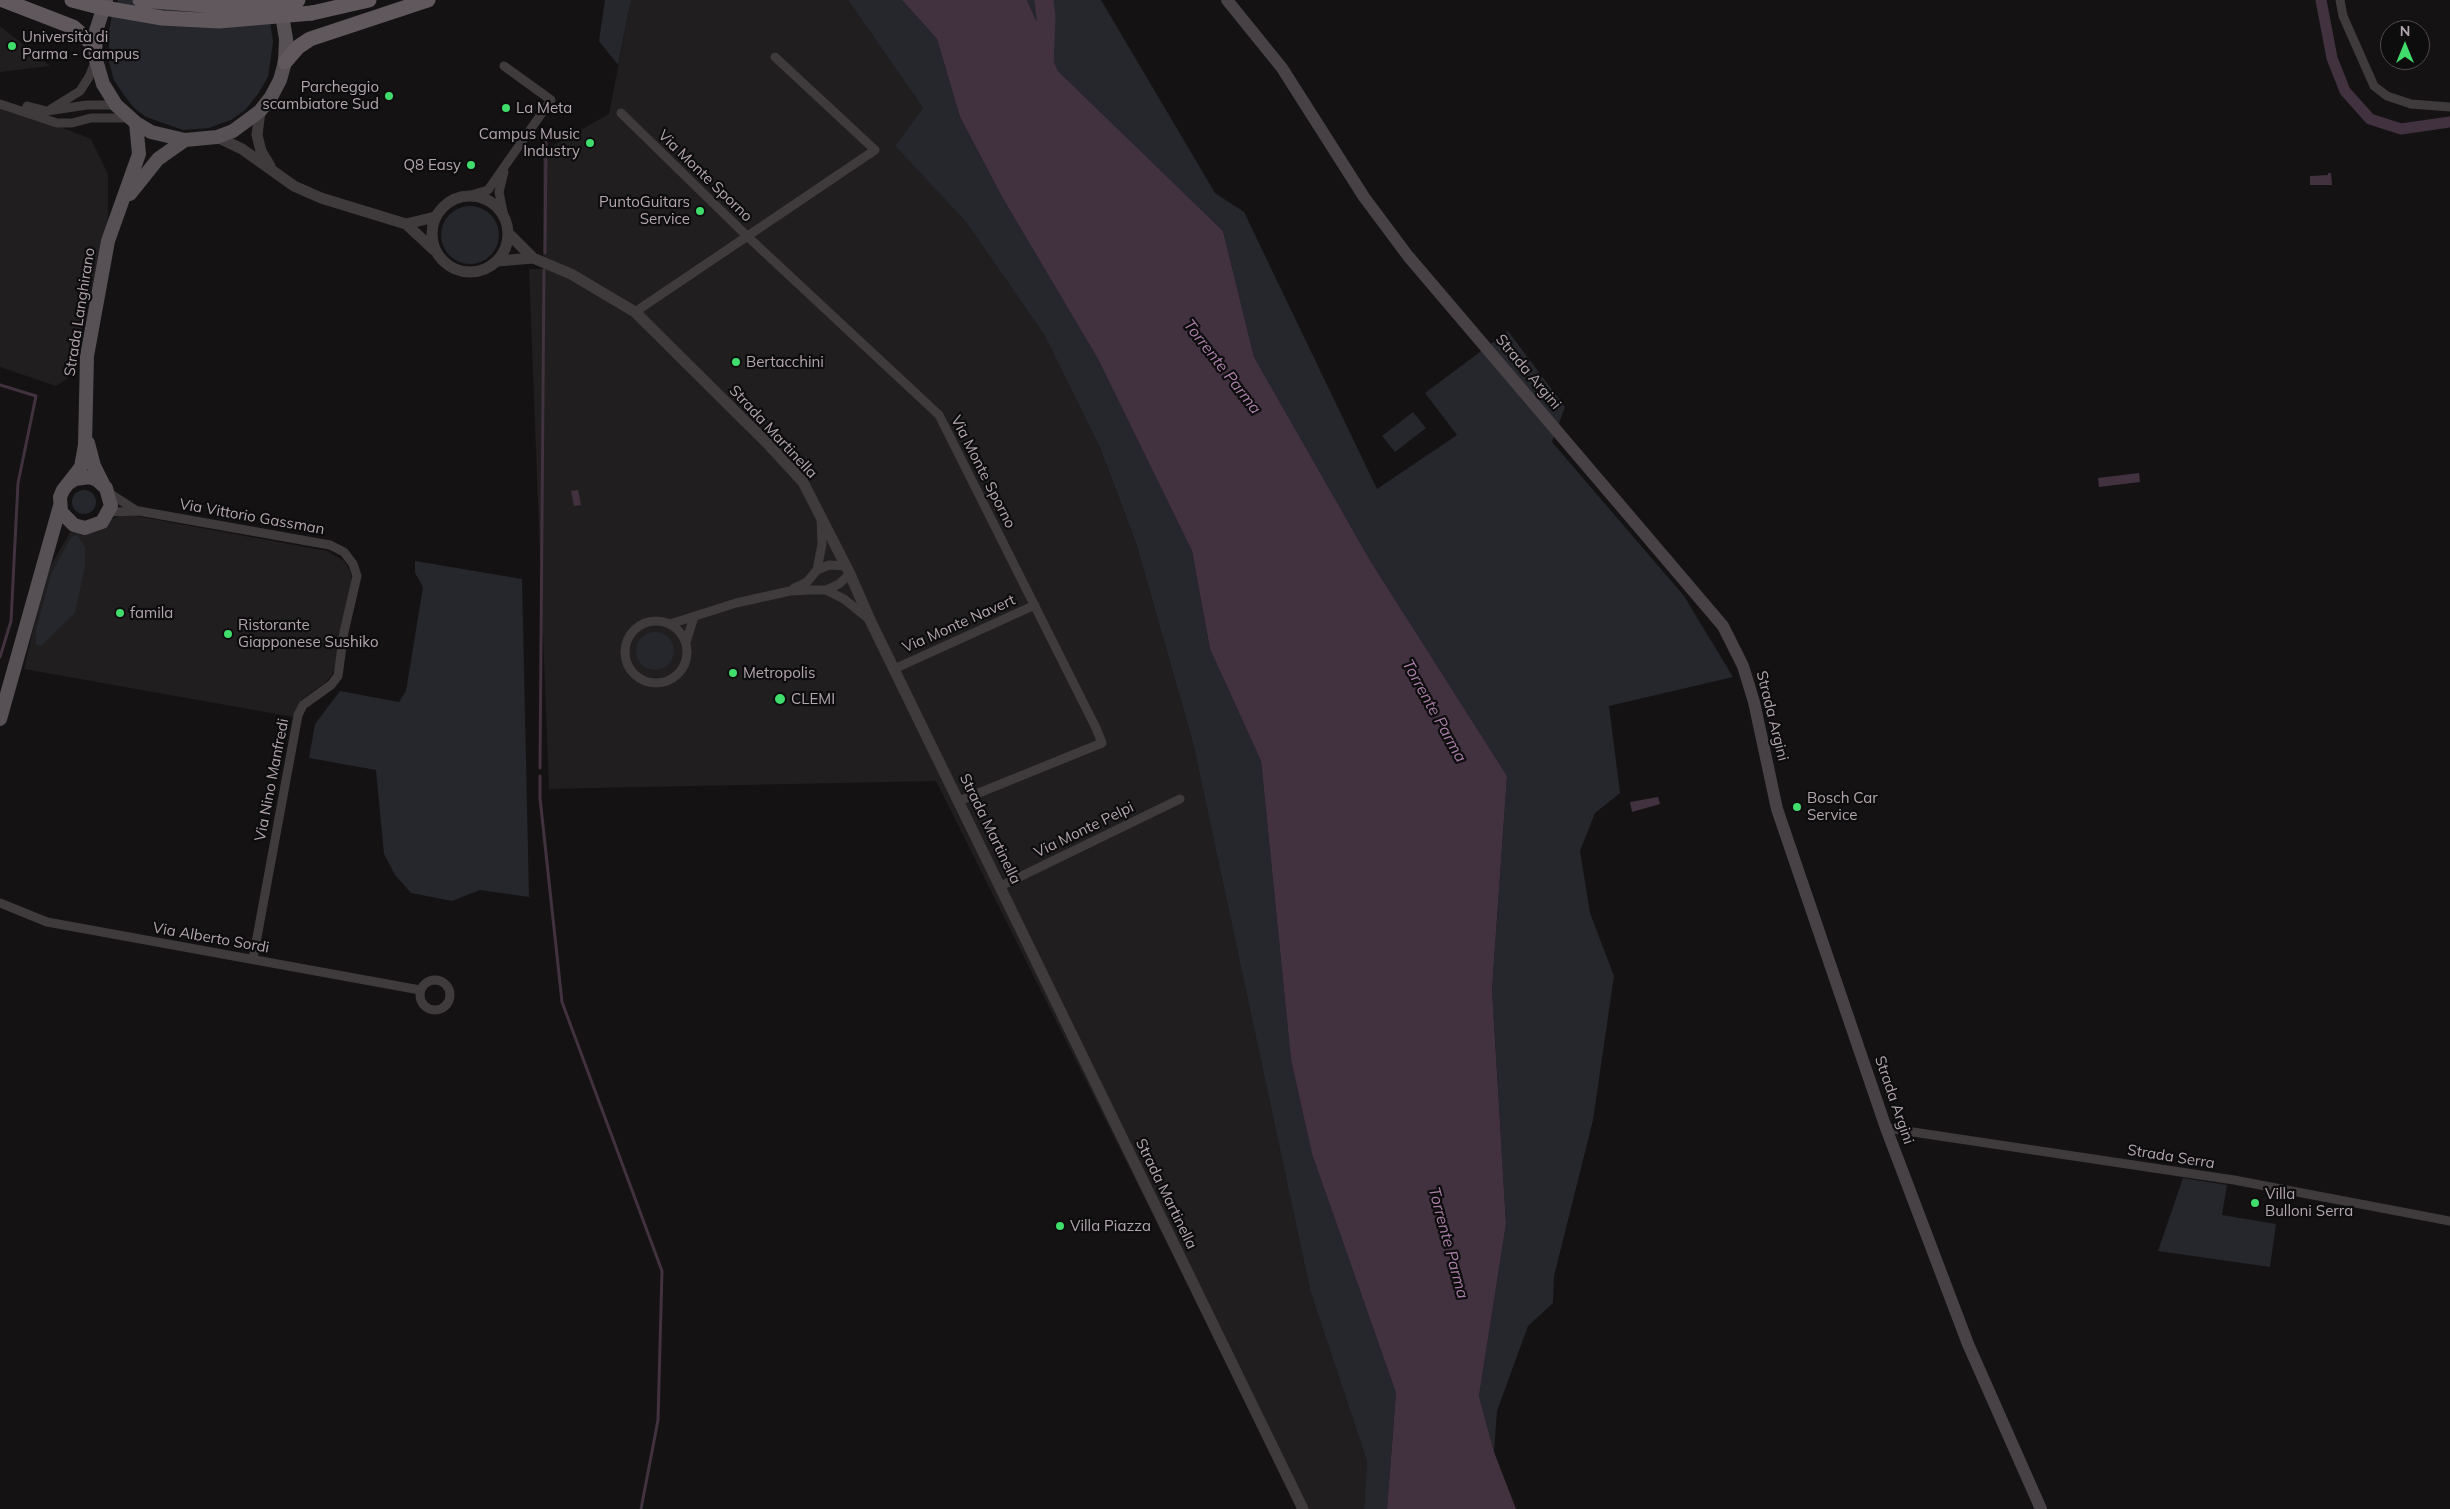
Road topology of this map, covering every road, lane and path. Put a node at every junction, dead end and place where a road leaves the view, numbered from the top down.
1 (3, 0) edge
2 (72, 0) edge
3 (140, 0) edge
4 (275, 0) edge
5 (298, 0) edge
6 (369, 0) edge
7 (428, 0) edge
8 (1227, 0) edge
9 (2340, 0) edge
10 (103, 4) edge
11 (95, 53) junction
12 (775, 57) dead end
13 (285, 62) junction
14 (504, 66) dead end
15 (0, 98) edge
16 (0, 104) edge
17 (116, 105) junction
18 (2450, 107) edge
19 (47, 111) junction
20 (260, 111) junction
21 (621, 113) dead end
22 (132, 120) junction
23 (217, 137) junction
24 (185, 140) junction
25 (505, 167) junction
26 (272, 169) junction
27 (468, 196) junction
28 (118, 211) junction
29 (504, 216) junction
30 (435, 217) junction
31 (406, 224) junction
32 (509, 234) junction
33 (747, 236) junction
34 (434, 250) junction
35 (533, 258) junction
36 (498, 261) junction
37 (635, 312) junction
38 (85, 421) junction
39 (69, 483) junction
40 (106, 489) junction
41 (60, 506) junction
42 (139, 511) junction
43 (109, 512) junction
44 (821, 518) junction
45 (69, 522) junction
46 (353, 564) joint
47 (41, 570) junction
48 (817, 570) junction
49 (848, 570) junction
50 (826, 590) junction
51 (790, 591) junction
52 (1035, 605) junction
53 (694, 617) junction
54 (870, 620) junction
55 (670, 624) junction
56 (686, 642) junction
57 (894, 669) junction
58 (0, 719) edge
59 (1180, 799) dead end
60 (959, 801) junction
61 (1001, 886) junction
62 (0, 903) edge
63 (253, 960) junction
64 (420, 990) dead end
65 (1886, 1128) junction
66 (2450, 1221) edge
67 (1303, 1509) edge
68 (2041, 1509) edge

1 - 11 highway
2 - 10 highway
3 - 5 highway, bridge
4 - 13 main road, Strada Langhirano
6 - 10 highway, bridge
7 - 13 highway
8 - 65 main road, Strada Argini
9 - 18 street
10 - 11 main road, Strada Langhirano
11 - 17 main road, Strada Langhirano
11 - 19 street
12 - 33 street
13 - 20 main road, Strada Langhirano
14 - 25 street
15 - 19 street
16 - 22 street
17 - 19 street
17 - 22 main road, Strada Langhirano
20 - 23 main road, Strada Langhirano
20 - 26 street, Strada Martinella
21 - 33 street, Via Monte Sporno
22 - 24 main road, Strada Langhirano
22 - 28 main road, Strada Langhirano
23 - 24 main road, Strada Langhirano
23 - 26 street, Strada Martinella
24 - 28 main road, Strada Langhirano
25 - 27 street
25 - 29 street
26 - 31 street, Strada Martinella
27 - 29 street
27 - 30 street
28 - 38 main road, Strada Langhirano
29 - 32 street, Strada Martinella
30 - 31 street
30 - 34 street
31 - 34 street, Strada Martinella
32 - 35 street, Strada Martinella
32 - 36 street
33 - 37 street
33 - 52 street, Via Monte Sporno
34 - 36 street, Strada Martinella
35 - 36 street, Strada Martinella
35 - 37 street, Strada Martinella
37 - 44 street, Strada Martinella
38 - 39 main road, Strada Langhirano
38 - 40 main road, Strada Langhirano
39 - 40 main road
39 - 41 main road, Strada Langhirano
40 - 42 street, Via Vittorio Gassman
40 - 43 main road, Strada Langhirano
41 - 45 main road
41 - 47 main road, Strada Langhirano
42 - 43 street, Via Vittorio Gassman
42 - 46 street, Via Vittorio Gassman
43 - 45 main road
44 - 48 street
44 - 49 street, Strada Martinella
45 - 47 main road, Strada Langhirano
46 - 63 street, Via Nino Manfredi
47 - 58 main road, Strada Langhirano
48 - 49 street
48 - 51 street
49 - 50 street
49 - 54 street, Strada Martinella
50 - 51 street
50 - 54 street
51 - 53 street
52 - 57 street, Via Monte Navert
52 - 60 street, Via Monte Sporno
53 - 55 street
53 - 56 street
54 - 57 street, Strada Martinella
55 - 56 street
55 - 56 street
57 - 60 street, Strada Martinella
59 - 61 street, Via Monte Pelpi
60 - 61 street, Strada Martinella
61 - 67 street, Strada Martinella
62 - 63 street, Via Alberto Sordi
63 - 64 street, Via Alberto Sordi
65 - 66 street, Strada Serra
65 - 68 main road, Strada Argini

